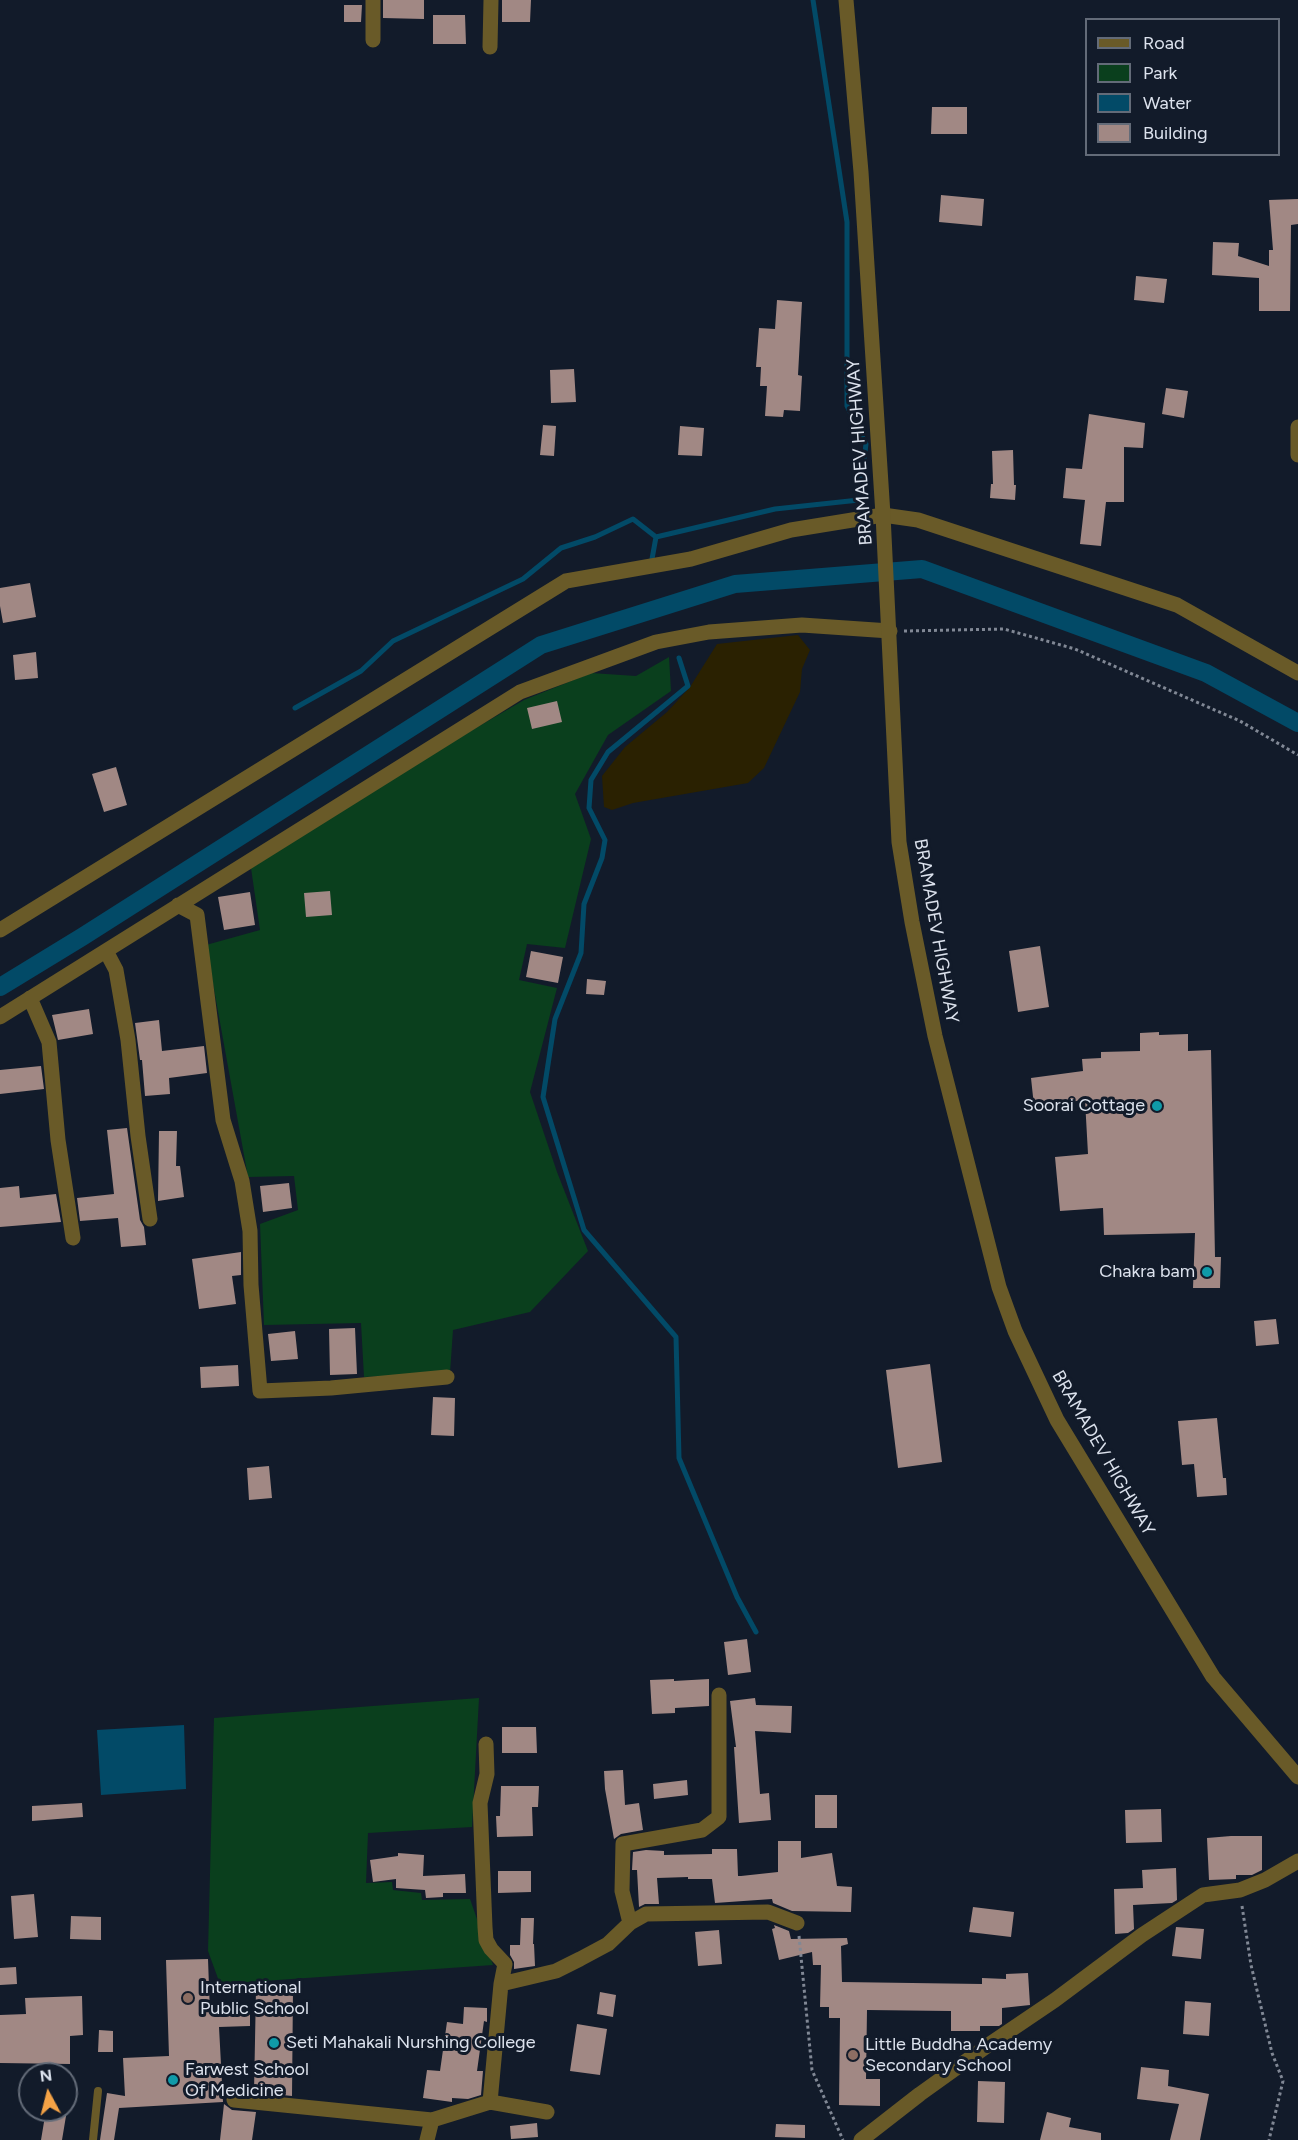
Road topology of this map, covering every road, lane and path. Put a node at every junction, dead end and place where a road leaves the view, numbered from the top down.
1 (373, 0) edge
2 (491, 0) edge
3 (846, 0) edge
4 (373, 40) dead end
5 (490, 47) dead end
6 (1298, 434) edge
7 (1298, 454) edge
8 (884, 519) junction
9 (890, 626) junction
10 (1298, 673) edge
11 (1298, 755) edge
12 (178, 905) junction
13 (0, 930) edge
14 (106, 951) junction
15 (30, 998) junction
16 (0, 1017) edge
17 (150, 1219) dead end
18 (73, 1238) dead end
19 (447, 1377) dead end
20 (719, 1695) dead end
21 (486, 1744) dead end
22 (1298, 1777) edge
23 (1298, 1861) edge
24 (1240, 1890) junction
25 (630, 1923) junction
26 (797, 1923) joint
27 (501, 1984) junction
28 (98, 2091) dead end
29 (234, 2100) dead end
30 (490, 2102) junction
31 (547, 2112) dead end
32 (432, 2120) junction
33 (93, 2140) edge
34 (427, 2140) edge
35 (843, 2140) edge
36 (861, 2140) edge
37 (1269, 2140) edge

1 - 4 street
2 - 5 street
3 - 8 street, BRAMADEV HIGHWAY
6 - 7 street
8 - 9 street, BRAMADEV HIGHWAY
8 - 10 street
8 - 13 street
9 - 11 path
9 - 12 street
9 - 22 street, BRAMADEV HIGHWAY
12 - 14 street
12 - 19 street
14 - 15 street
14 - 17 street
15 - 16 street
15 - 18 street
20 - 25 street
21 - 27 street
23 - 24 street
24 - 36 street
24 - 37 path
25 - 26 street
25 - 27 street
26 - 35 path
27 - 30 street
28 - 33 lane
29 - 32 street
30 - 31 street
30 - 32 street
32 - 34 street

